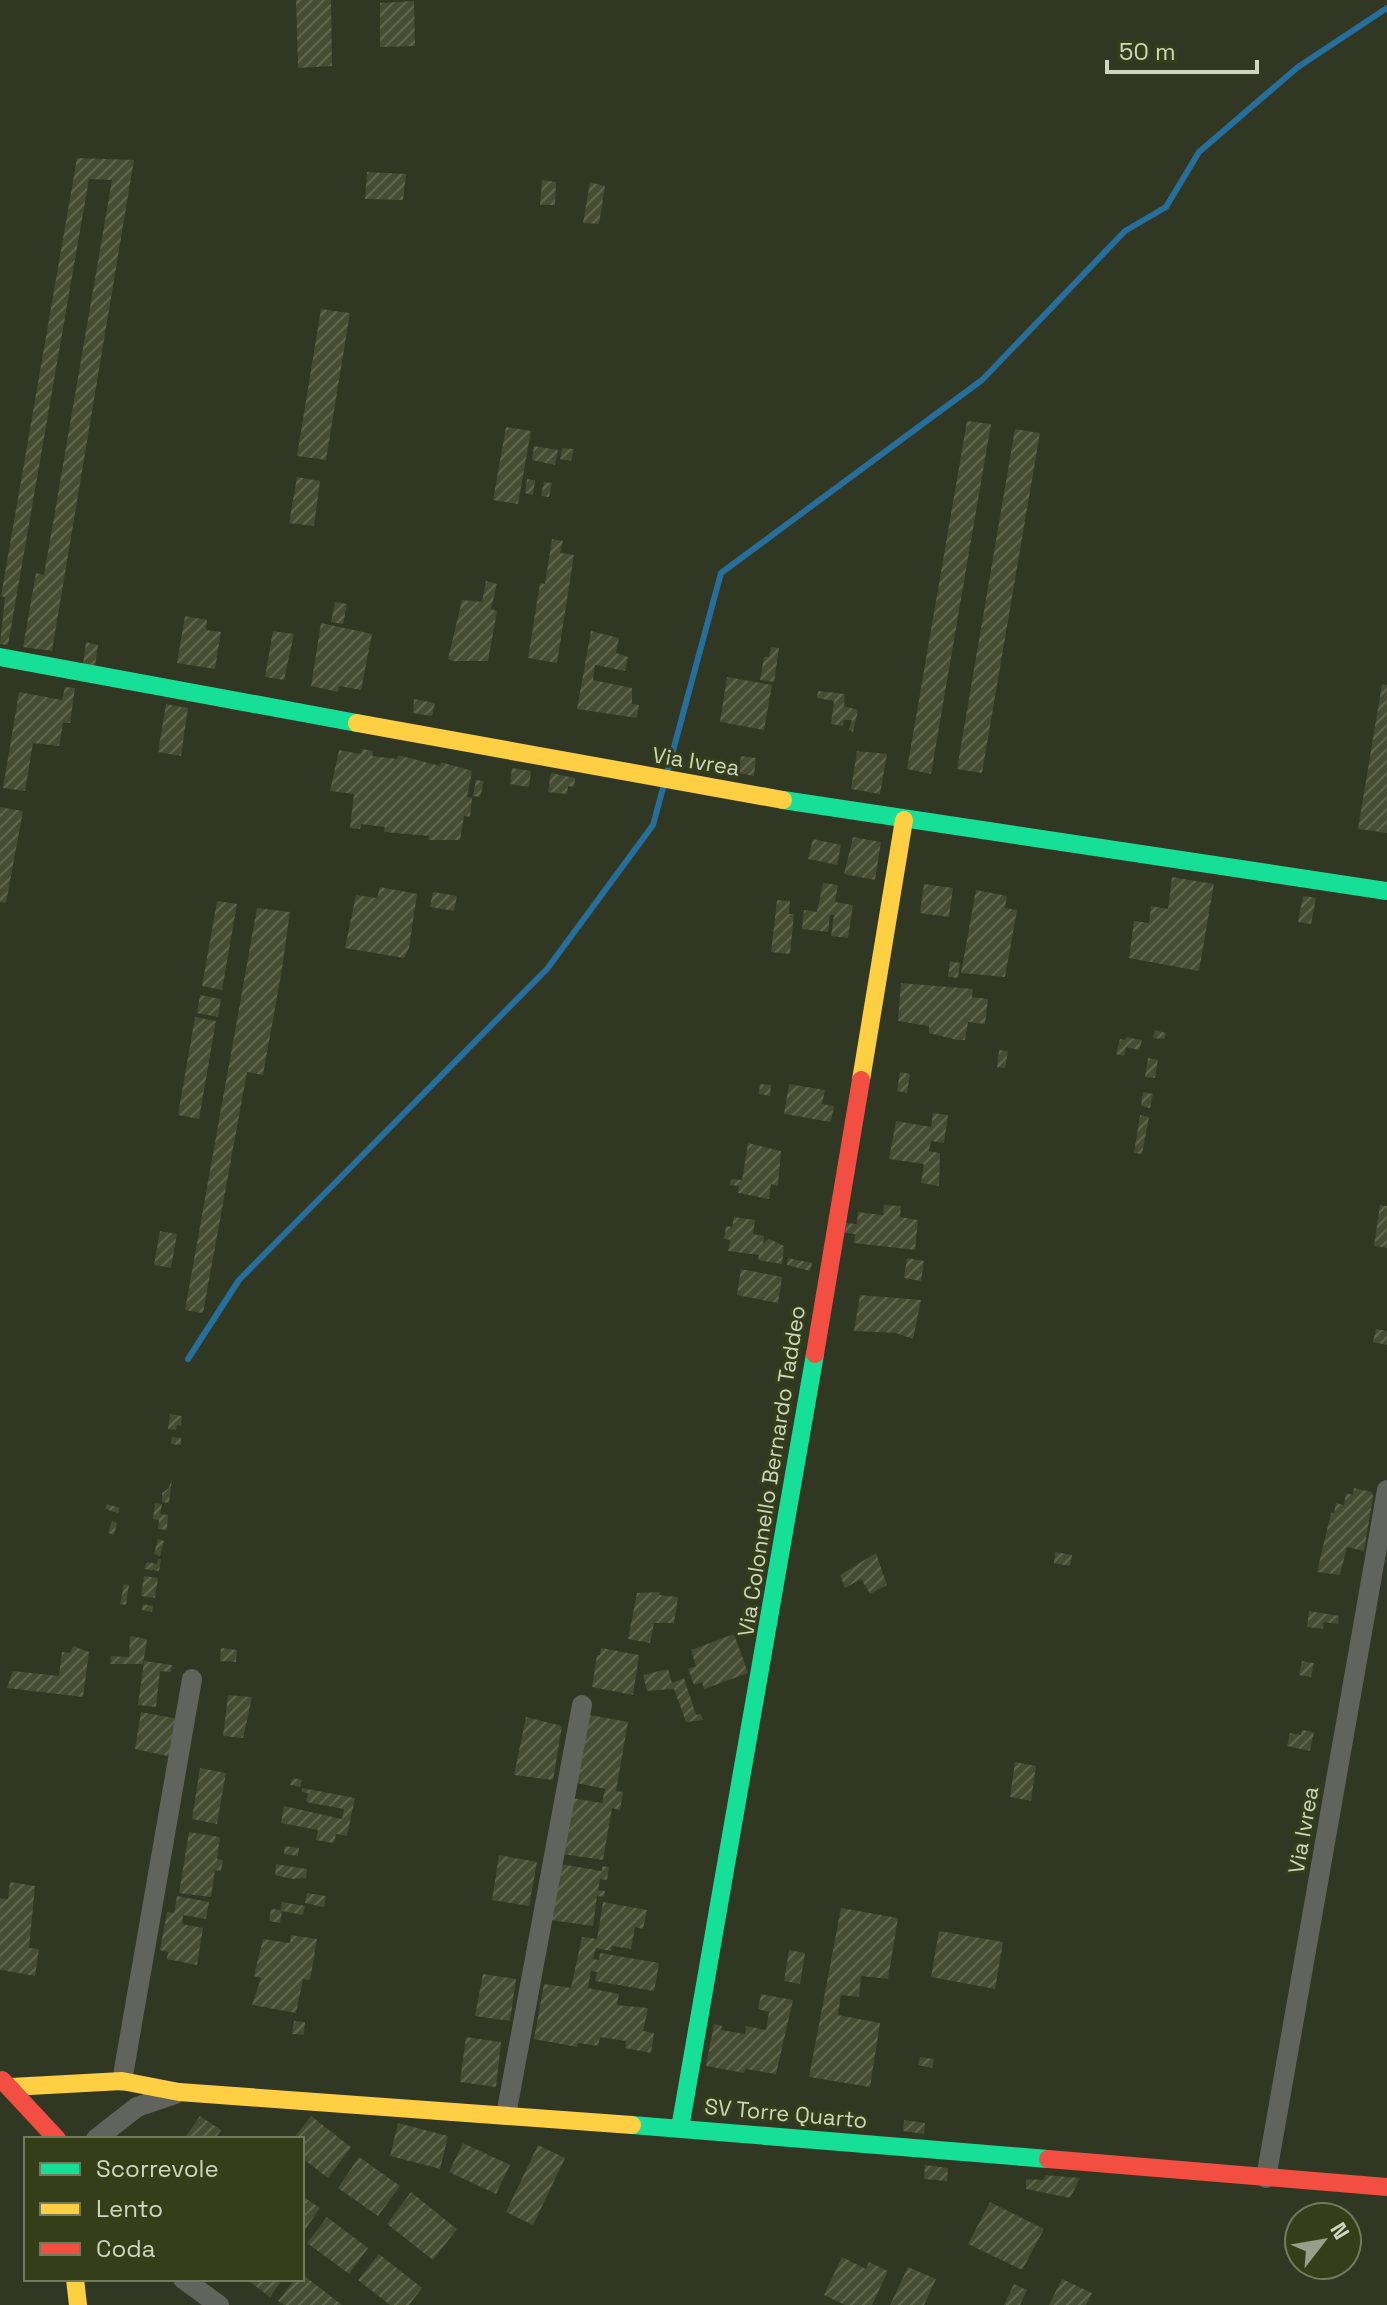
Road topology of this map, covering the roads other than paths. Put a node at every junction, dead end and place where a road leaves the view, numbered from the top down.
1 (0, 657) edge
2 (904, 820) junction
3 (1387, 891) edge
4 (1387, 1490) edge
5 (192, 1679) dead end
6 (582, 1705) dead end
7 (122, 2081) junction
8 (6, 2083) edge
9 (179, 2092) junction
10 (506, 2115) junction
11 (680, 2128) junction
12 (55, 2137) edge
13 (99, 2137) edge
14 (1266, 2178) junction
15 (1387, 2187) edge
16 (75, 2281) edge
17 (186, 2281) edge
18 (78, 2305) edge
19 (219, 2305) edge

1 - 2 street, Via Ivrea
2 - 3 street, Via Ivrea
2 - 11 street, Via Colonnello Bernardo Taddeo
4 - 14 street, Via Ivrea
5 - 7 street
6 - 10 street
7 - 8 street, SV Torre Quarto
7 - 9 street, SV Torre Quarto
8 - 12 street
9 - 10 street, SV Torre Quarto
9 - 13 street, SV Torre Quarto
10 - 11 street, SV Torre Quarto
11 - 14 street, SV Torre Quarto
14 - 15 street, SV Torre Quarto
16 - 18 street
17 - 19 street

